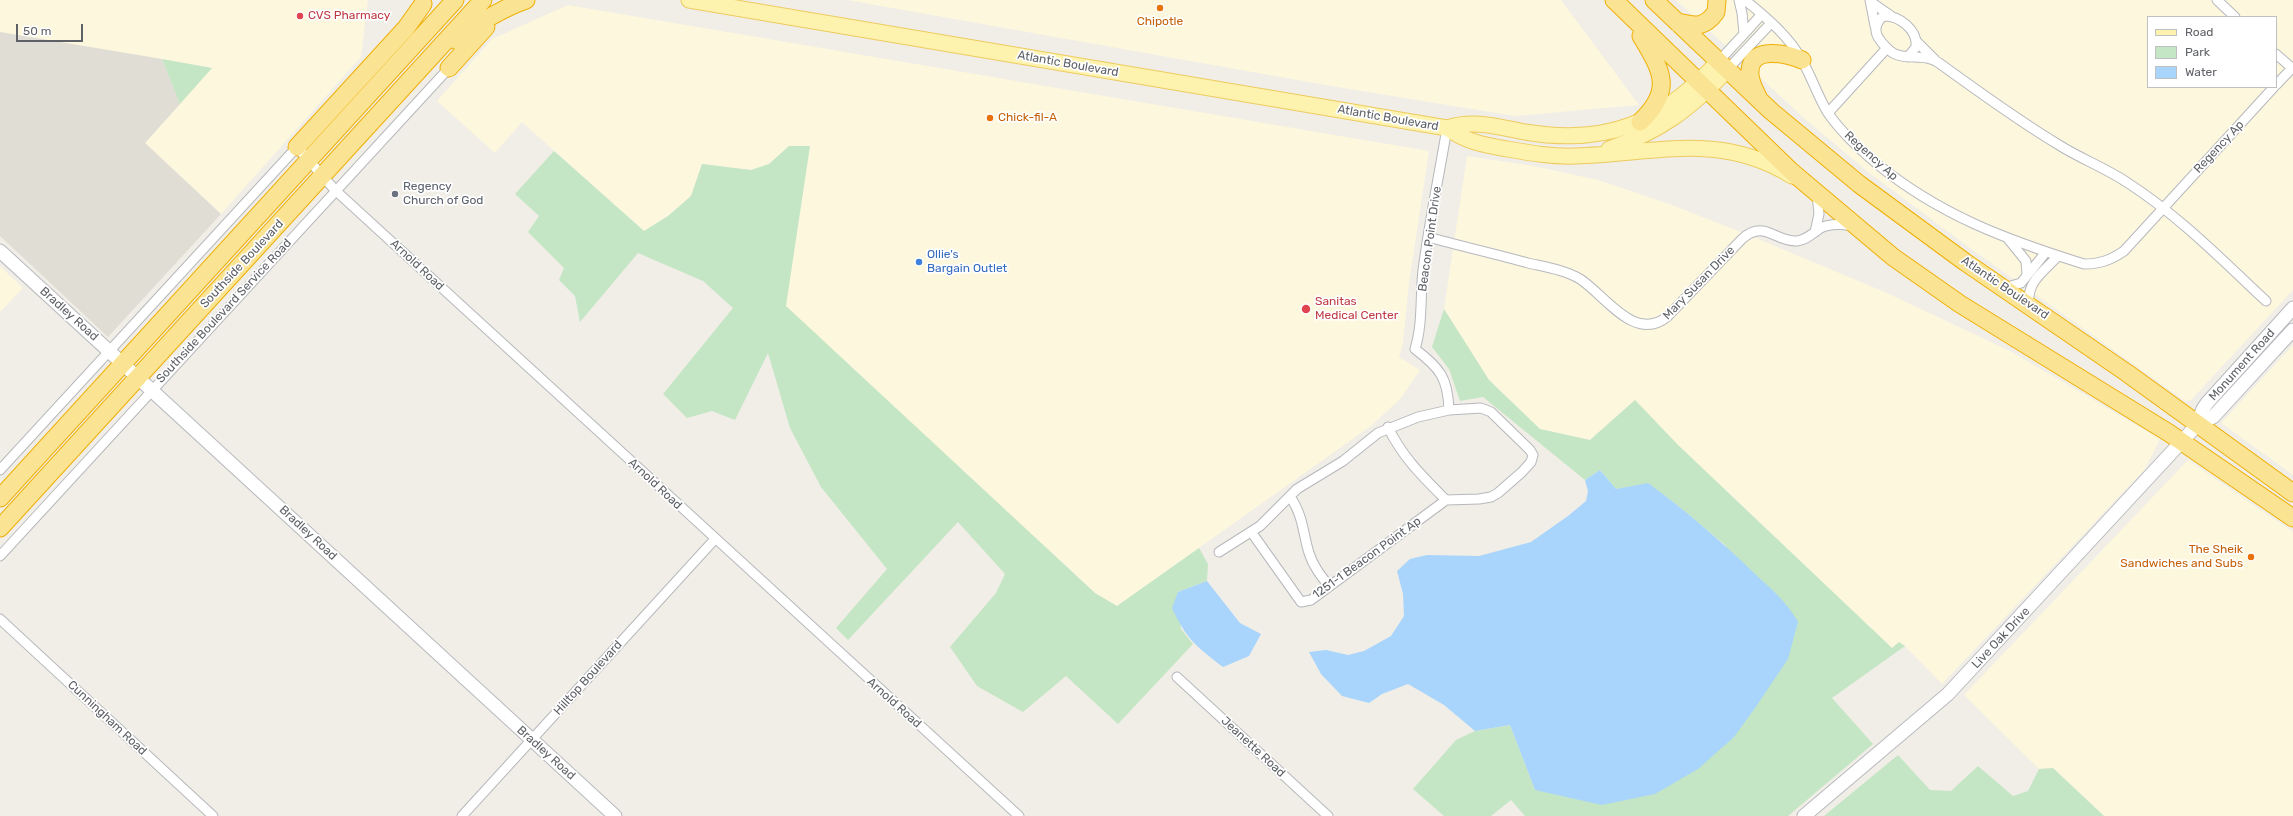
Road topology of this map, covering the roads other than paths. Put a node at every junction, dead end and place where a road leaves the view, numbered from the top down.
1 (455, 0) edge
2 (483, 0) edge
3 (689, 0) edge
4 (1654, 0) edge
5 (1717, 0) edge
6 (1739, 0) edge
7 (1746, 0) edge
8 (2217, 0) edge
9 (1871, 1) edge
10 (422, 2) edge
11 (519, 2) edge
12 (1619, 5) edge
13 (1762, 14) junction
14 (1891, 16) junction
15 (2234, 16) edge
16 (1676, 21) junction
17 (1771, 23) junction
18 (1876, 26) junction
19 (1744, 34) junction
20 (420, 38) junction
21 (1917, 42) junction
22 (1887, 48) junction
23 (432, 55) junction
24 (2277, 55) edge
25 (1908, 57) junction
26 (1802, 60) junction
27 (1935, 60) junction
28 (1722, 66) junction
29 (448, 68) joint
30 (2293, 68) edge
31 (2277, 84) edge
32 (1702, 87) junction
33 (2273, 88) edge
34 (1759, 99) junction
35 (1828, 113) junction
36 (1640, 122) junction
37 (1447, 128) junction
38 (297, 147) junction
39 (1585, 156) junction
40 (310, 162) junction
41 (323, 176) junction
42 (335, 190) junction
43 (1817, 194) junction
44 (2163, 208) junction
45 (1854, 226) junction
46 (1815, 232) junction
47 (1428, 237) junction
48 (2008, 238) junction
49 (0, 251) edge
50 (2046, 252) junction
51 (2058, 256) junction
52 (2027, 275) junction
53 (2004, 288) junction
54 (2266, 301) dead end
55 (2029, 306) junction
56 (2293, 308) edge
57 (2293, 330) edge
58 (110, 351) junction
59 (124, 364) junction
60 (138, 377) junction
61 (151, 390) junction
62 (1449, 410) junction
63 (2197, 425) junction
64 (1388, 427) junction
65 (2182, 442) junction
66 (0, 470) edge
67 (2293, 493) edge
68 (1290, 497) junction
69 (0, 498) edge
70 (1446, 500) junction
71 (2293, 518) edge
72 (0, 528) edge
73 (1252, 533) junction
74 (715, 539) junction
75 (1218, 552) dead end
76 (0, 556) edge
77 (1329, 586) junction
78 (0, 620) edge
79 (1177, 677) dead end
80 (532, 740) junction
81 (213, 816) edge
82 (462, 816) edge
83 (615, 816) edge
84 (1018, 816) edge
85 (1328, 816) edge
86 (1804, 816) edge

1 - 20 highway, Southside Boulevard
2 - 23 highway, Southside Boulevard
3 - 37 main road, Atlantic Boulevard
4 - 16 highway
5 - 16 highway
6 - 19 street
7 - 13 street, Regency Ap
8 - 15 street
9 - 14 street
9 - 18 street
10 - 20 main road
10 - 38 highway
11 - 23 highway
11 - 29 highway
12 - 32 highway
12 - 36 highway
13 - 17 street, Regency Ap
13 - 19 street
14 - 18 street
14 - 21 street
16 - 28 highway
17 - 26 street, Regency Ap
17 - 28 street
18 - 22 street
19 - 28 street
20 - 40 highway, Southside Boulevard
21 - 25 street
21 - 27 street
22 - 25 street
22 - 35 street
23 - 41 highway, Southside Boulevard
24 - 30 street, Regency Ap
25 - 27 street
26 - 34 highway
26 - 35 street, Regency Ap
27 - 44 street
28 - 32 main road, Atlantic Boulevard
28 - 34 highway, Atlantic Boulevard
29 - 42 street, Southside Boulevard Service Road
30 - 31 street, Regency Ap
32 - 36 main road, Atlantic Boulevard
32 - 39 main road
32 - 43 highway, Atlantic Boulevard
33 - 44 street, Regency Ap
34 - 53 highway, Atlantic Boulevard
35 - 48 street, Regency Ap
36 - 37 main road, Atlantic Boulevard
37 - 39 main road, Atlantic Boulevard
37 - 47 street, Beacon Point Drive
38 - 40 street, Arnold Road
38 - 58 street
39 - 43 main road, Atlantic Boulevard
40 - 41 street, Arnold Road
40 - 59 highway, Southside Boulevard
41 - 42 street, Arnold Road
41 - 60 highway, Southside Boulevard
42 - 61 street, Southside Boulevard Service Road
42 - 74 street, Arnold Road
43 - 45 highway, Atlantic Boulevard
43 - 46 street
44 - 51 street, Regency Ap
44 - 54 street
45 - 46 street, Mary Susan Drive
45 - 65 highway, Atlantic Boulevard
46 - 47 street, Mary Susan Drive
47 - 62 street, Beacon Point Drive
48 - 50 street, Regency Ap
48 - 52 street
49 - 58 main road, Bradley Road
50 - 51 street, Regency Ap
50 - 52 street
51 - 55 street
52 - 53 street
53 - 55 highway, Atlantic Boulevard
55 - 63 highway, Atlantic Boulevard
56 - 63 main road, Monument Road
57 - 63 main road, Monument Road
58 - 59 main road, Bradley Road
58 - 66 street
59 - 60 main road, Bradley Road
59 - 69 highway, Southside Boulevard
60 - 61 main road, Bradley Road
60 - 72 highway, Southside Boulevard
61 - 76 street, Southside Boulevard Service Road
61 - 80 main road, Bradley Road
62 - 64 street
62 - 70 street
63 - 65 main road, Monument Road
63 - 67 highway, Atlantic Boulevard
64 - 68 street
64 - 70 street
65 - 71 highway, Atlantic Boulevard
65 - 86 main road, Live Oak Drive
68 - 73 street
68 - 77 street
70 - 77 street, 1251-1 Beacon Point Ap
73 - 75 street
73 - 77 street, 1251-1 Beacon Point Ap
74 - 80 street, Hilltop Boulevard
74 - 84 street, Arnold Road
78 - 81 street, Cunningham Road
79 - 85 street, Jeanette Road
80 - 82 street, Hilltop Boulevard
80 - 83 main road, Bradley Road

